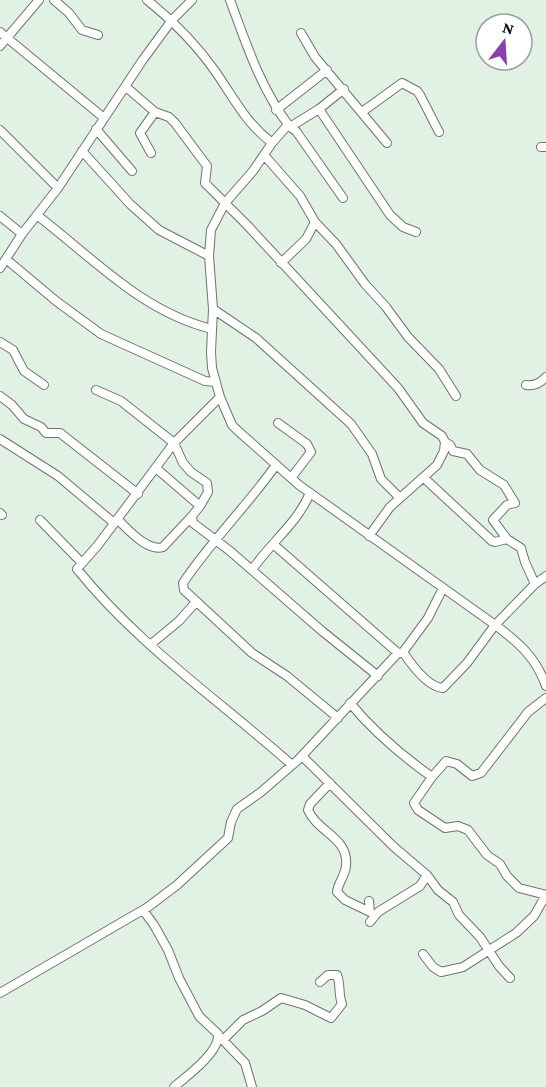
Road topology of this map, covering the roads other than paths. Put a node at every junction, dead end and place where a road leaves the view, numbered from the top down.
1 (39, 0) edge
2 (54, 0) edge
3 (147, 0) edge
4 (192, 0) edge
5 (230, 0) edge
6 (172, 20) junction
7 (300, 33) dead end
8 (3, 34) edge
9 (98, 35) dead end
10 (0, 46) edge
11 (327, 70) junction
12 (126, 87) junction
13 (344, 89) junction
14 (319, 109) junction
15 (276, 110) junction
16 (155, 112) junction
17 (362, 112) junction
18 (104, 118) junction
19 (290, 127) junction
20 (96, 129) junction
21 (0, 130) edge
22 (439, 132) dead end
23 (272, 143) junction
24 (387, 143) dead end
25 (82, 151) junction
26 (151, 153) dead end
27 (264, 155) junction
28 (132, 171) dead end
29 (58, 188) junction
30 (343, 198) dead end
31 (225, 203) junction
32 (0, 216) edge
33 (38, 216) junction
34 (315, 222) junction
35 (416, 232) dead end
36 (22, 234) junction
37 (209, 256) junction
38 (6, 259) junction
39 (281, 263) junction
40 (0, 268) edge
41 (213, 309) junction
42 (212, 329) junction
43 (0, 342) edge
44 (546, 376) edge
45 (216, 382) junction
46 (44, 385) dead end
47 (526, 385) dead end
48 (96, 390) dead end
49 (0, 396) edge
50 (456, 396) dead end
51 (220, 397) junction
52 (278, 423) dead end
53 (0, 439) edge
54 (445, 442) junction
55 (174, 443) junction
56 (276, 465) junction
57 (156, 469) junction
58 (291, 478) junction
59 (424, 478) junction
60 (310, 493) junction
61 (138, 494) junction
62 (400, 498) junction
63 (200, 506) junction
64 (192, 516) junction
65 (40, 520) dead end
66 (116, 521) junction
67 (369, 536) junction
68 (214, 539) junction
69 (507, 539) junction
70 (273, 544) junction
71 (82, 563) junction
72 (252, 570) junction
73 (546, 576) edge
74 (535, 584) junction
75 (443, 588) junction
76 (196, 602) junction
77 (495, 625) junction
78 (150, 645) junction
79 (401, 652) junction
80 (543, 666) edge
81 (378, 676) junction
82 (546, 686) edge
83 (546, 698) edge
84 (350, 703) junction
85 (338, 718) junction
86 (302, 756) junction
87 (292, 765) junction
88 (432, 777) junction
89 (330, 783) junction
90 (427, 875) junction
91 (369, 901) dead end
92 (143, 910) junction
93 (370, 922) dead end
94 (488, 949) junction
95 (423, 954) dead end
96 (510, 978) dead end
97 (320, 982) dead end
98 (0, 993) edge
99 (221, 1037) junction
100 (174, 1087) edge
101 (252, 1087) edge

1 - 8 street
2 - 9 street
3 - 6 street
4 - 6 street
5 - 15 street
6 - 12 street
6 - 23 street
7 - 11 street
8 - 10 street
8 - 18 street
11 - 13 street
11 - 15 street
12 - 16 street
12 - 18 street
13 - 14 street
13 - 17 street
14 - 19 street
14 - 35 street
15 - 19 street
16 - 26 street
16 - 31 street
17 - 22 street
17 - 24 street
18 - 20 street
19 - 23 street
19 - 30 street
20 - 25 street
20 - 28 street
21 - 29 street
23 - 27 street
25 - 29 street
25 - 37 street
27 - 31 street
27 - 34 street
29 - 33 street
31 - 37 street
31 - 39 street
32 - 36 street
33 - 36 street
33 - 42 street
34 - 39 street
34 - 50 street
36 - 38 street
37 - 41 street
38 - 40 street
38 - 45 street
39 - 54 street
41 - 42 street
41 - 62 street
42 - 45 street
43 - 46 street
44 - 47 street
45 - 51 street
48 - 55 street
49 - 61 street
51 - 55 street
51 - 56 street
52 - 58 street
53 - 66 street
54 - 59 street
54 - 69 street
55 - 57 street
55 - 63 street
56 - 58 street
56 - 68 street
57 - 61 street
57 - 63 street
58 - 60 street
59 - 62 street
59 - 69 street
60 - 67 street
60 - 70 street
61 - 66 street
62 - 67 street
63 - 64 street
64 - 66 street
64 - 68 street
65 - 71 street
66 - 71 street
67 - 75 street
68 - 72 street
68 - 76 street
69 - 74 street
70 - 72 street
70 - 79 street
71 - 78 street
72 - 81 street
73 - 74 street
74 - 77 street
75 - 77 street
75 - 79 street
76 - 78 street
76 - 85 street
77 - 79 street
77 - 80 street
78 - 87 street
79 - 81 street
80 - 82 street
81 - 84 street
83 - 88 street
84 - 85 street
84 - 88 street
85 - 86 street
86 - 87 street
86 - 89 street
87 - 92 street
88 - 94 street
89 - 90 street
89 - 91 street
90 - 93 street
90 - 94 street
92 - 98 street
92 - 99 street
94 - 95 street
94 - 96 street
97 - 99 street
99 - 100 street
99 - 101 street

